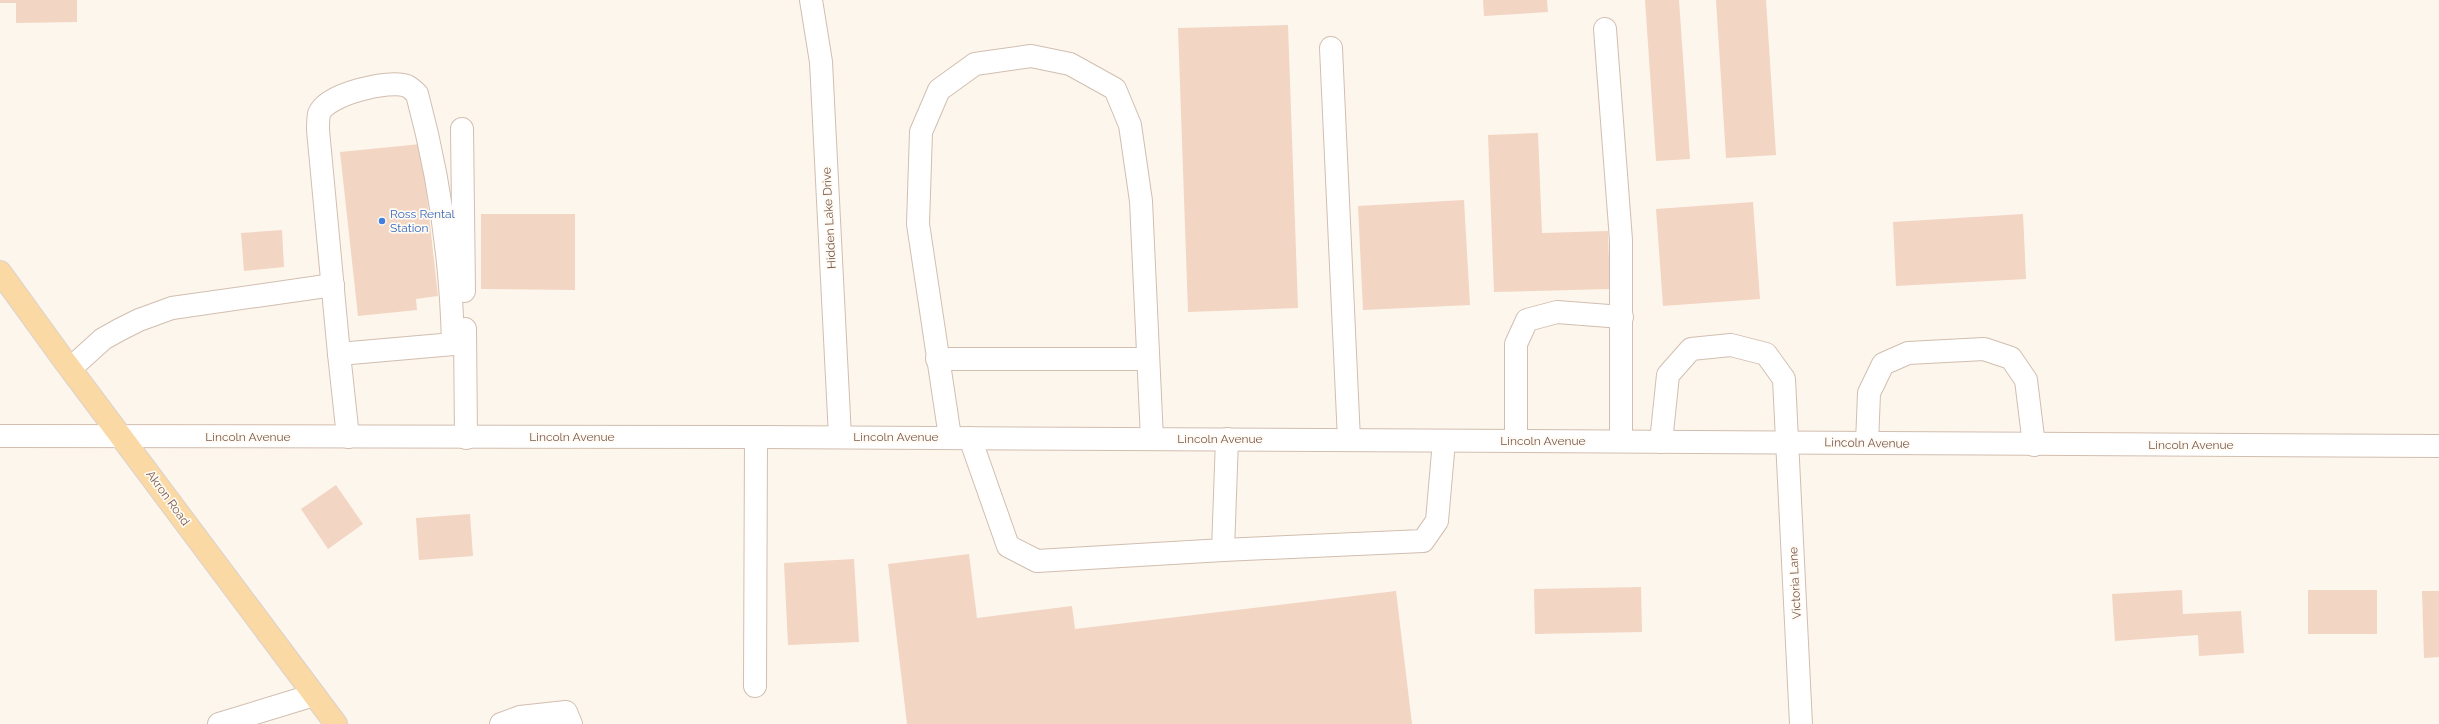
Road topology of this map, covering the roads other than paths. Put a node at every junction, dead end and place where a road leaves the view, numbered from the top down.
1 (811, 0) edge
2 (1605, 28) dead end
3 (1331, 48) dead end
4 (462, 129) dead end
5 (0, 272) edge
6 (333, 285) junction
7 (1622, 317) junction
8 (459, 343) junction
9 (339, 354) junction
10 (937, 359) junction
11 (1148, 359) junction
12 (71, 368) junction
13 (0, 436) edge
14 (122, 436) junction
15 (348, 437) junction
16 (756, 437) junction
17 (840, 437) junction
18 (466, 438) junction
19 (960, 438) junction
20 (1152, 439) junction
21 (1227, 439) junction
22 (1350, 440) junction
23 (1444, 440) junction
24 (1516, 441) junction
25 (1621, 441) junction
26 (1661, 442) junction
27 (1789, 442) junction
28 (1867, 443) junction
29 (2034, 445) junction
30 (2439, 446) edge
31 (1223, 550) junction
32 (755, 686) dead end
33 (314, 695) junction
34 (219, 724) edge
35 (336, 724) edge
36 (501, 724) edge
37 (571, 724) edge
38 (1801, 724) edge

1 - 17 street, Hidden Lake Drive
2 - 7 street
3 - 22 street
4 - 8 street
5 - 12 main road, Akron Road
6 - 8 street
6 - 9 street
6 - 12 street
7 - 24 street
7 - 25 street
8 - 9 street
8 - 18 street
9 - 15 street
10 - 11 street
10 - 11 street
10 - 19 street
11 - 20 street
12 - 14 main road, Akron Road
13 - 14 street, Lincoln Avenue
14 - 15 street, Lincoln Avenue
14 - 33 main road, Akron Road
15 - 18 street, Lincoln Avenue
16 - 17 street, Lincoln Avenue
16 - 18 street, Lincoln Avenue
16 - 32 street
17 - 19 street, Lincoln Avenue
19 - 20 street, Lincoln Avenue
19 - 31 street
20 - 21 street, Lincoln Avenue
21 - 22 street, Lincoln Avenue
21 - 31 street
22 - 23 street, Lincoln Avenue
23 - 24 street, Lincoln Avenue
23 - 31 street
24 - 25 street, Lincoln Avenue
25 - 26 street, Lincoln Avenue
26 - 27 street, Lincoln Avenue
26 - 27 street, Victoria Lane
27 - 28 street, Lincoln Avenue
27 - 38 street, Victoria Lane
28 - 29 street, Lincoln Avenue
28 - 29 street
29 - 30 street, Lincoln Avenue
33 - 34 street
33 - 35 main road, Akron Road
36 - 37 street

